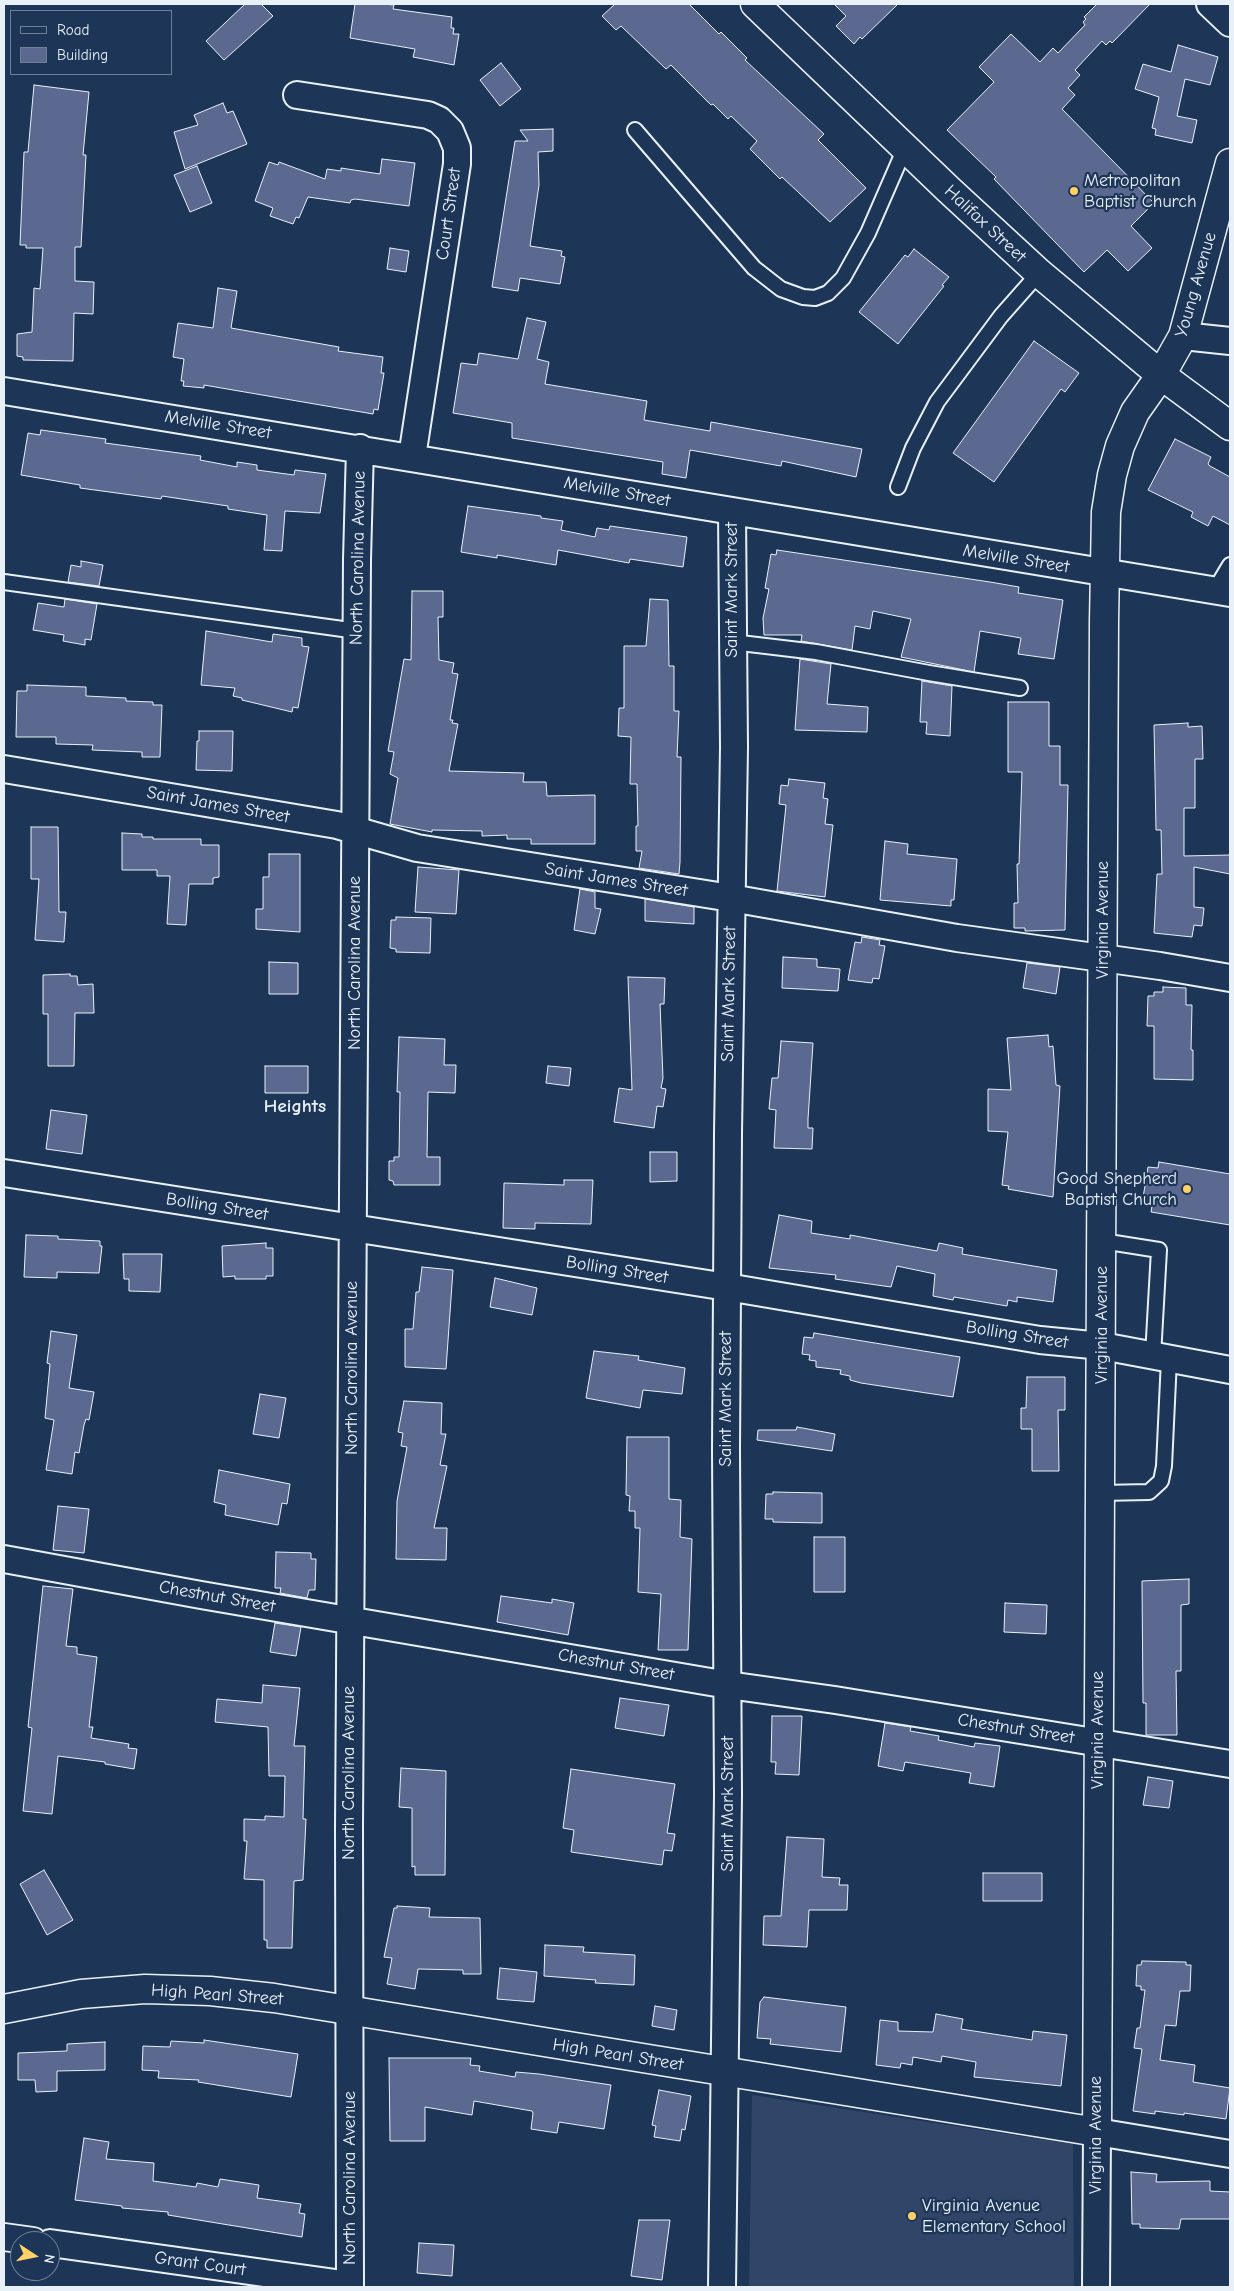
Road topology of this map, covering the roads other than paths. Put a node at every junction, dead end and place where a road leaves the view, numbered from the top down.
1 (756, 4) edge
2 (1210, 4) edge
3 (1230, 23) edge
4 (297, 95) dead end
5 (635, 130) dead end
6 (905, 148) junction
7 (1230, 163) edge
8 (1039, 273) junction
9 (1183, 336) junction
10 (1230, 341) edge
11 (1161, 375) junction
12 (4, 390) edge
13 (1230, 426) edge
14 (360, 448) junction
15 (412, 457) junction
16 (898, 488) dead end
17 (732, 512) junction
18 (1230, 566) edge
19 (1105, 574) junction
20 (4, 582) edge
21 (1222, 592) edge
22 (357, 631) junction
23 (732, 642) junction
24 (1020, 688) dead end
25 (4, 769) edge
26 (356, 831) junction
27 (731, 898) junction
28 (1103, 958) junction
29 (1230, 978) edge
30 (4, 1174) edge
31 (353, 1228) junction
32 (1102, 1241) junction
33 (727, 1287) junction
34 (1102, 1346) junction
35 (1161, 1357) junction
36 (1230, 1370) edge
37 (1100, 1493) junction
38 (4, 1559) edge
39 (350, 1619) junction
40 (728, 1685) junction
41 (1098, 1743) junction
42 (1230, 1764) edge
43 (4, 2009) edge
44 (349, 2011) junction
45 (724, 2072) junction
46 (1096, 2132) junction
47 (1230, 2154) edge
48 (60, 2244) edge
49 (350, 2286) edge
50 (722, 2287) edge
51 (1096, 2287) edge

1 - 6 street, Halifax Street
2 - 3 street
4 - 15 street, Court Street
5 - 6 lane
6 - 8 street, Halifax Street
7 - 9 street, Young Avenue
8 - 11 street, Halifax Street
8 - 16 lane
9 - 10 street
9 - 11 street, Young Avenue
11 - 13 street, Halifax Street
11 - 19 street, Virginia Avenue
12 - 14 street, Melville Street
14 - 15 street, Melville Street
14 - 22 street, North Carolina Avenue
15 - 17 street, Melville Street
17 - 19 street, Melville Street
17 - 23 street, Saint Mark Street
18 - 21 lane
19 - 21 street, Melville Street
19 - 28 street, Virginia Avenue
20 - 22 lane
22 - 26 street, North Carolina Avenue
23 - 24 lane
23 - 27 street, Saint Mark Street
25 - 26 street, Saint James Street
26 - 27 street, Saint James Street
26 - 31 street, North Carolina Avenue
27 - 28 street, Saint James Street
27 - 33 street, Saint Mark Street
28 - 29 street, Saint James Street
28 - 32 street, Virginia Avenue
30 - 31 street, Bolling Street
31 - 33 street, Bolling Street
31 - 39 street, North Carolina Avenue
32 - 34 street, Virginia Avenue
32 - 35 lane
33 - 34 street, Bolling Street
33 - 40 street, Saint Mark Street
34 - 35 street, Bolling Street
34 - 37 street, Virginia Avenue
35 - 36 street, Bolling Street
35 - 37 lane
37 - 41 street, Virginia Avenue
38 - 39 street, Chestnut Street
39 - 40 street, Chestnut Street
39 - 44 street, North Carolina Avenue
40 - 41 street, Chestnut Street
40 - 45 street, Saint Mark Street
41 - 42 street, Chestnut Street
41 - 46 street, Virginia Avenue
43 - 44 street, High Pearl Street
44 - 45 street, High Pearl Street
44 - 49 street, North Carolina Avenue
45 - 46 street, High Pearl Street
45 - 50 street, Saint Mark Street
46 - 47 street, High Pearl Street
46 - 51 street, Virginia Avenue
48 - 49 street, Grant Court

